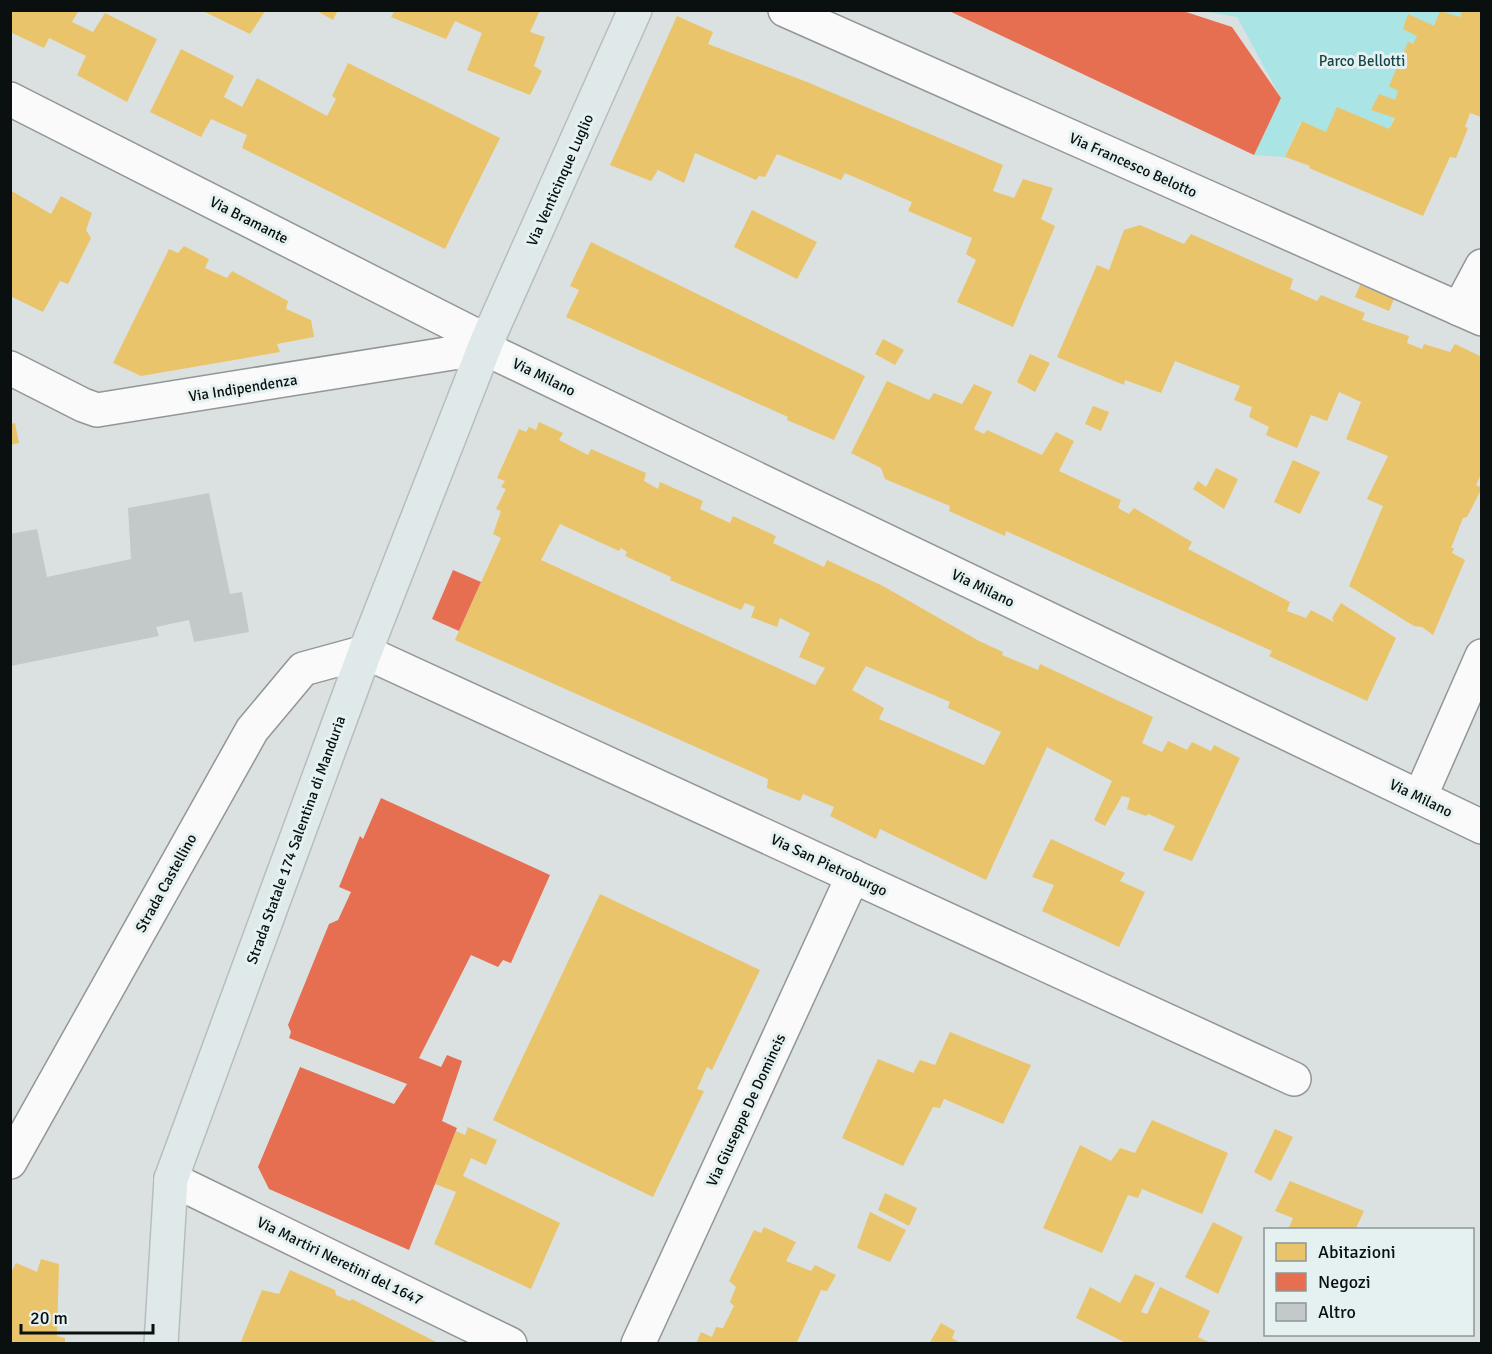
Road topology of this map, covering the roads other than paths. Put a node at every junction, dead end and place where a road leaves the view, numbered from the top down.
1 (635, 10) edge
2 (785, 10) edge
3 (10, 99) edge
4 (1482, 266) edge
5 (1470, 314) edge
6 (485, 345) junction
7 (10, 368) edge
8 (365, 652) junction
9 (1482, 656) edge
10 (1420, 797) junction
11 (1482, 826) edge
12 (853, 876) junction
13 (1294, 1078) dead end
14 (10, 1162) edge
15 (171, 1179) junction
16 (161, 1344) edge
17 (510, 1344) edge
18 (638, 1344) edge

1 - 6 main road, Via Venticinque Luglio
2 - 5 street, Via Francesco Belotto
3 - 6 street, Via Bramante
4 - 5 street
6 - 7 street, Via Indipendenza
6 - 8 main road, Strada Statale 174 Salentina di Manduria
6 - 10 street, Via Milano
8 - 12 street, Via San Pietroburgo
8 - 14 street, Strada Castellino
8 - 15 main road, Strada Statale 174 Salentina di Manduria
9 - 10 street
10 - 11 street, Via Milano
12 - 13 street, Via San Pietroburgo
12 - 18 street, Via Giuseppe De Domincis
15 - 16 main road, Strada Statale 174 Salentina di Manduria
15 - 17 street, Via Martiri Neretini del 1647

